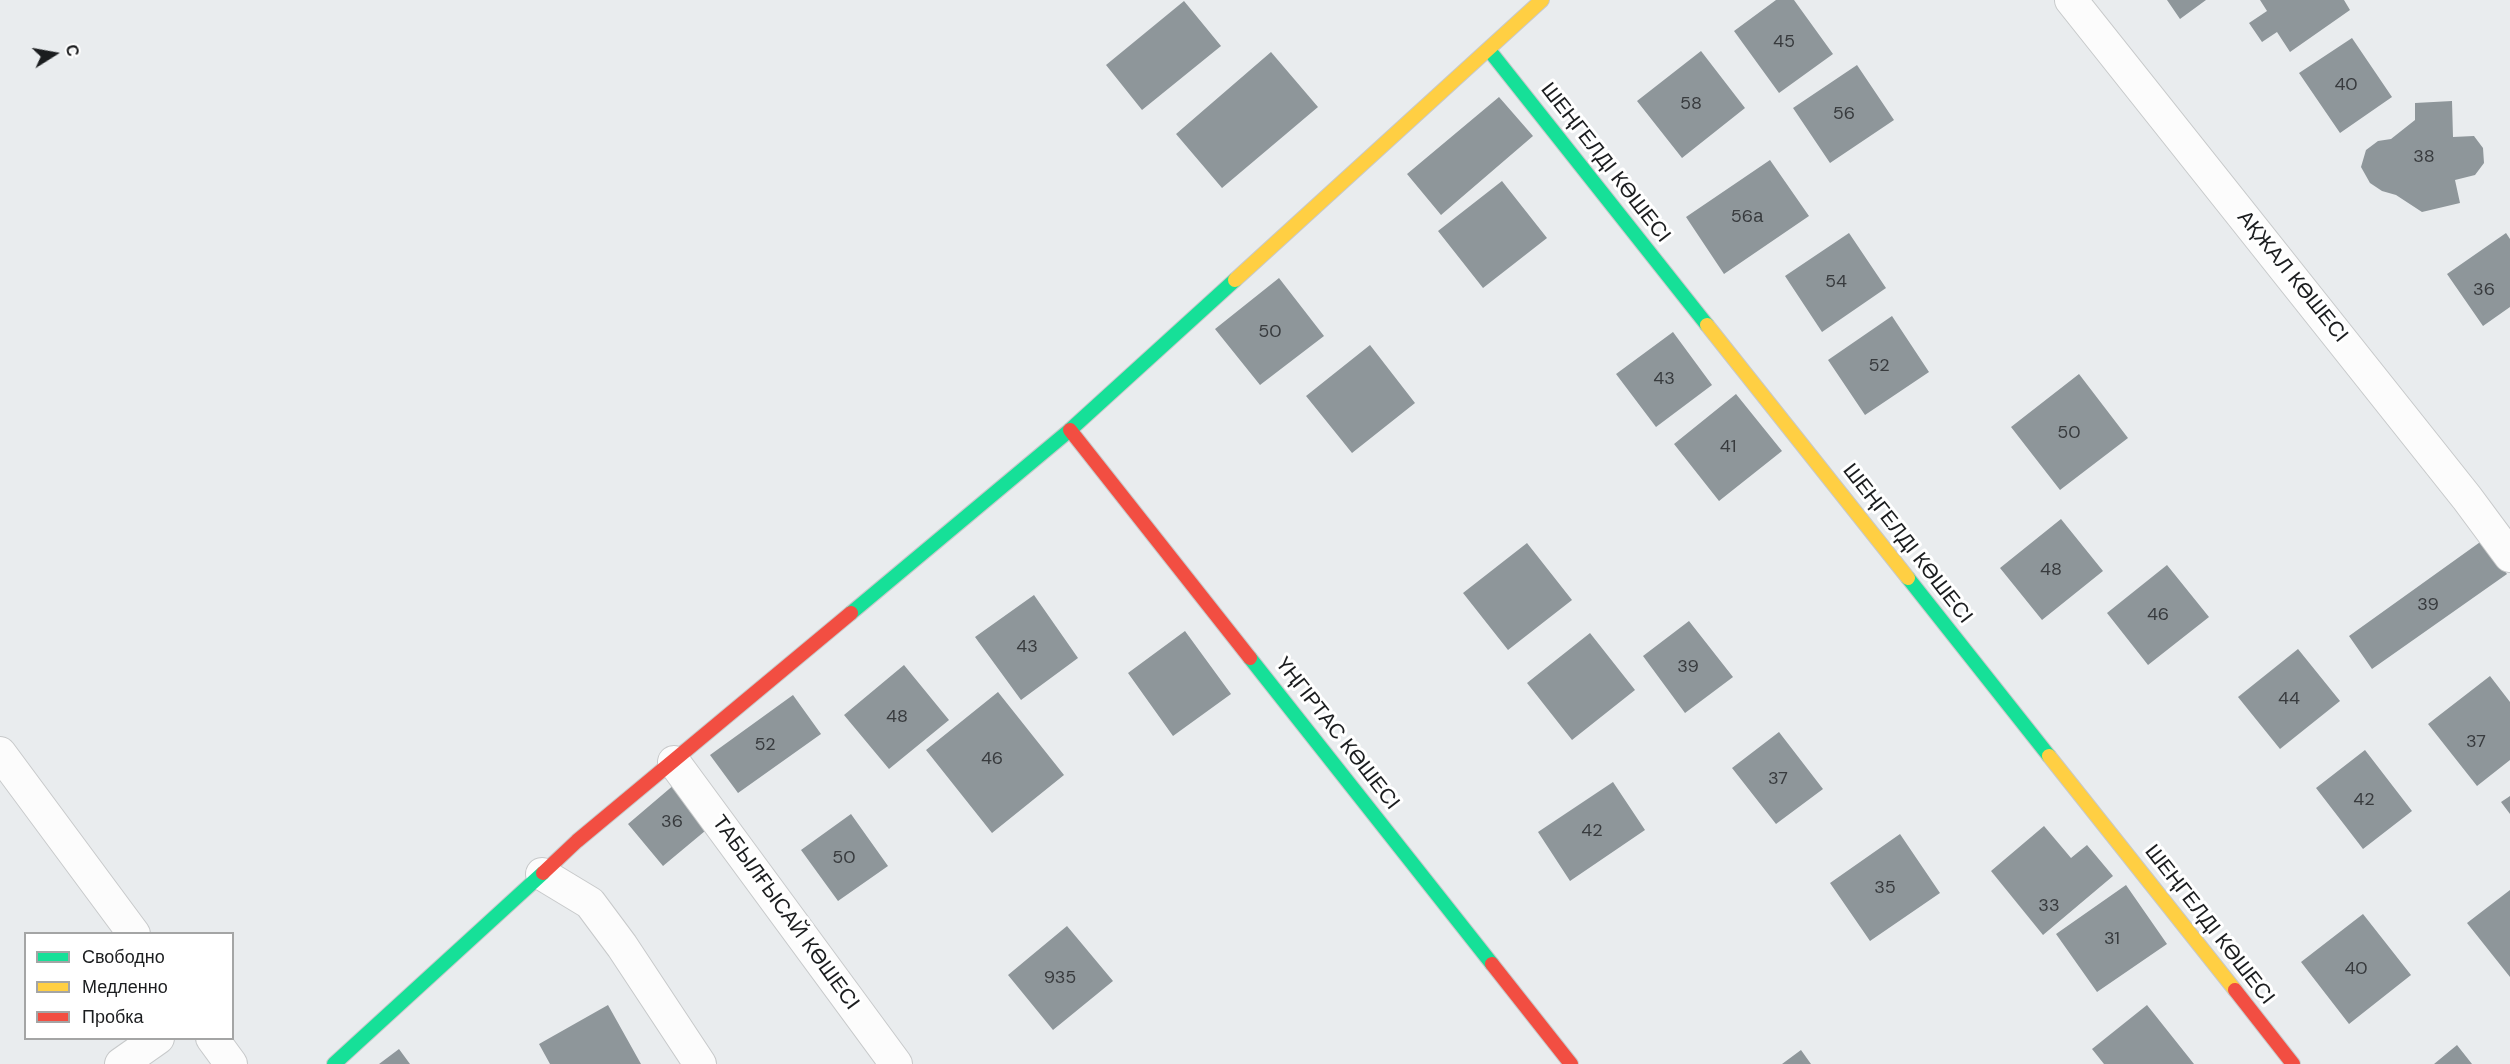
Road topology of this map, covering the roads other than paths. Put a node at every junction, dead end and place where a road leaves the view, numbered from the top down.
1 (1542, 0) edge
2 (2071, 0) edge
3 (1489, 50) junction
4 (1070, 430) junction
5 (2510, 556) edge
6 (0, 753) edge
7 (674, 762) junction
8 (542, 874) junction
9 (133, 932) edge
10 (155, 1040) edge
11 (213, 1040) edge
12 (121, 1064) edge
13 (231, 1064) edge
14 (334, 1064) edge
15 (700, 1064) edge
16 (896, 1064) edge
17 (1571, 1064) edge
18 (2293, 1064) edge

1 - 3 street
2 - 5 street, АҚЖАЛ КӨШЕСІ
3 - 4 street
3 - 18 street, ШЕҢГЕЛДІ КӨШЕСІ
4 - 7 street
4 - 17 street, ҮҢГІРТАС КӨШЕСІ
6 - 9 street
7 - 8 street
7 - 16 street, ТАБЫЛҒЫСАЙ КӨШЕСІ
8 - 14 street
8 - 15 street
10 - 12 street
11 - 13 street

